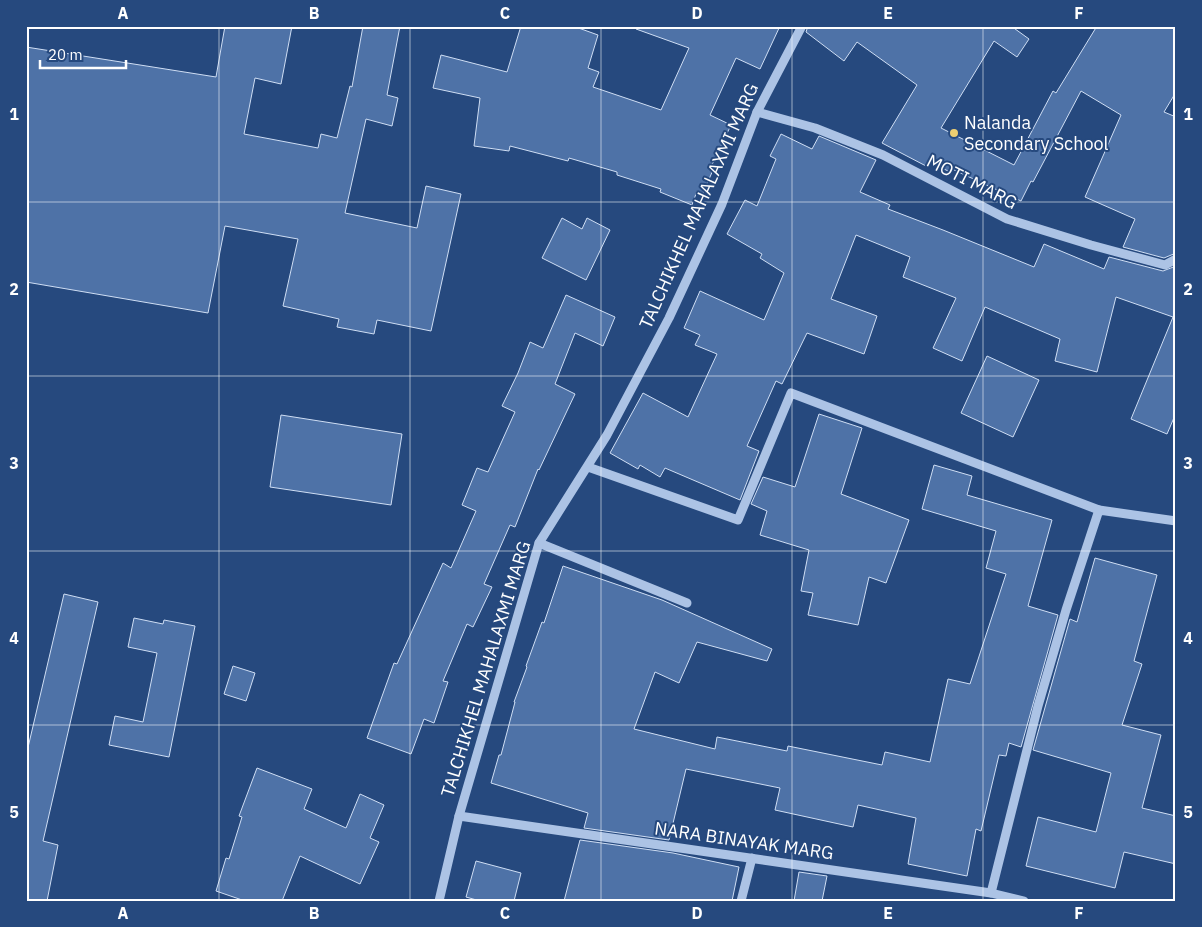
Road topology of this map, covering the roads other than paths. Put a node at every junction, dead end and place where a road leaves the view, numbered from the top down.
1 (802, 26) edge
2 (758, 112) junction
3 (1176, 259) edge
4 (588, 468) junction
5 (1099, 510) junction
6 (1176, 521) edge
7 (540, 543) junction
8 (687, 603) dead end
9 (459, 816) junction
10 (752, 858) junction
11 (991, 893) junction
12 (439, 901) edge
13 (741, 901) edge
14 (1024, 901) edge

1 - 2 street, TALCHIKHEL MAHALAXMI MARG
2 - 3 street, MOTI MARG
2 - 4 street, TALCHIKHEL MAHALAXMI MARG
4 - 5 street
4 - 7 street, TALCHIKHEL MAHALAXMI MARG
5 - 6 street
5 - 11 street
7 - 8 street
7 - 9 street, TALCHIKHEL MAHALAXMI MARG
9 - 10 street, NARA BINAYAK MARG
9 - 12 street, TALCHIKHEL MAHALAXMI MARG
10 - 11 street, NARA BINAYAK MARG
10 - 13 street
11 - 14 street, NARA BINAYAK MARG

